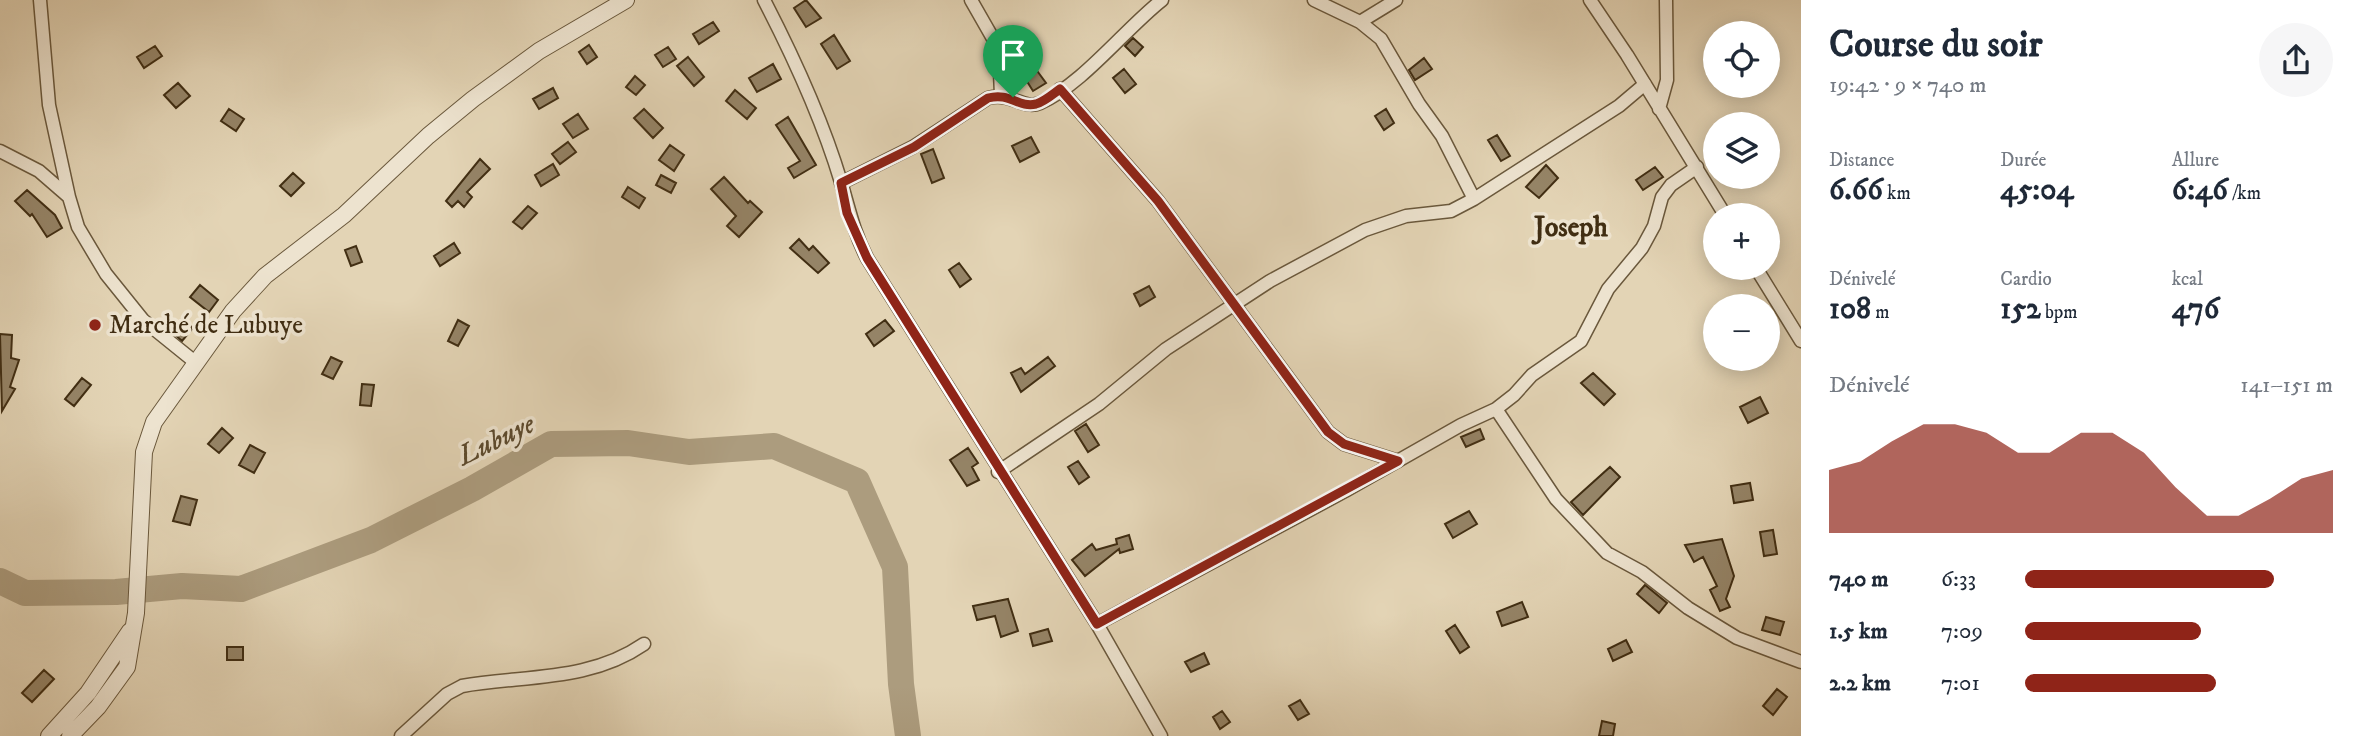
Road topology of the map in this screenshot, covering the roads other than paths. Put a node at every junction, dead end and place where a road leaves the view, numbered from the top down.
1 (40, 0) edge
2 (626, 0) edge
3 (764, 0) edge
4 (971, 0) edge
5 (1162, 0) edge
6 (1314, 0) edge
7 (1396, 0) edge
8 (1666, 0) edge
9 (1594, 2) edge
10 (1360, 22) junction
11 (1645, 84) junction
12 (1060, 89) junction
13 (1001, 95) junction
14 (1659, 109) junction
15 (0, 151) edge
16 (1697, 167) junction
17 (841, 183) junction
18 (69, 197) junction
19 (1474, 200) junction
20 (1718, 203) edge
21 (1763, 280) edge
22 (1235, 303) junction
23 (1801, 341) edge
24 (195, 362) junction
25 (1496, 409) junction
26 (1398, 461) junction
27 (998, 472) junction
28 (136, 618) junction
29 (1097, 624) junction
30 (644, 645) dead end
31 (1801, 662) edge
32 (49, 736) edge
33 (70, 736) edge
34 (401, 736) edge
35 (1161, 736) edge

1 - 18 street
2 - 24 street
3 - 17 street
4 - 13 street
5 - 12 street
6 - 10 street
7 - 10 street
8 - 14 street
9 - 11 street
10 - 19 street
11 - 14 street
11 - 19 street
12 - 13 street
12 - 22 street
13 - 17 street
14 - 16 street
15 - 18 street
16 - 20 street
16 - 25 street
17 - 27 street
18 - 24 street
19 - 22 street
21 - 23 street
22 - 26 street
22 - 27 street
24 - 28 street
25 - 26 street
25 - 31 street
26 - 29 street
27 - 29 street
28 - 32 street
28 - 33 street
29 - 35 street
30 - 34 street

